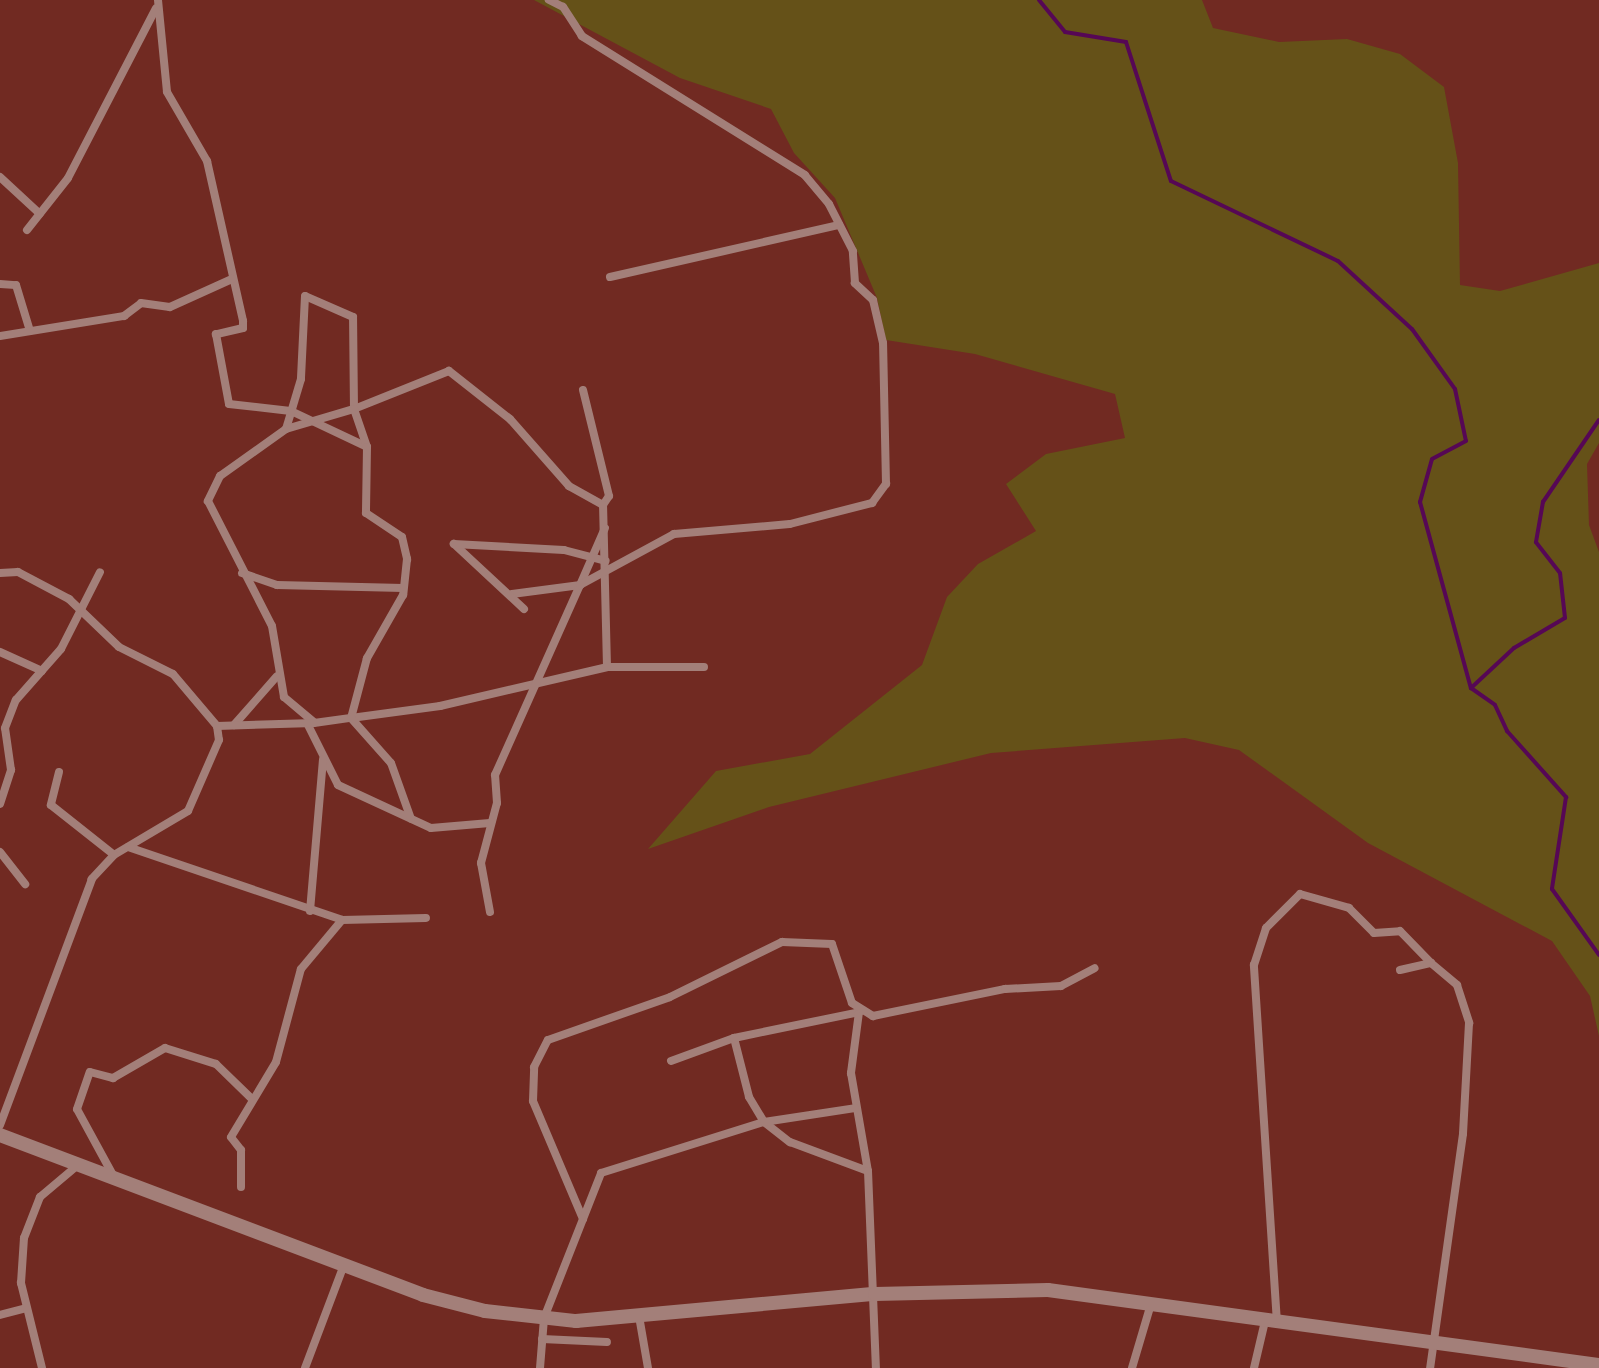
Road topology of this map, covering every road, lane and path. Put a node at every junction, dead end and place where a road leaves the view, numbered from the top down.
1 (549, 0) edge
2 (157, 4) edge
3 (0, 177) edge
4 (40, 214) junction
5 (839, 225) junction
6 (27, 230) dead end
7 (610, 277) dead end
8 (232, 279) junction
9 (0, 284) edge
10 (30, 331) junction
11 (0, 336) edge
12 (583, 390) dead end
13 (354, 409) junction
14 (291, 411) junction
15 (310, 421) junction
16 (286, 429) junction
17 (367, 447) junction
18 (603, 505) junction
19 (607, 524) junction
20 (592, 557) junction
21 (0, 565) edge
22 (606, 566) junction
23 (18, 572) junction
24 (100, 572) dead end
25 (0, 573) edge
26 (242, 573) junction
27 (580, 585) junction
28 (403, 588) junction
29 (512, 594) junction
30 (524, 609) dead end
31 (82, 612) junction
32 (0, 652) edge
33 (607, 667) junction
34 (704, 667) dead end
35 (42, 671) junction
36 (277, 676) junction
37 (534, 685) junction
38 (351, 718) junction
39 (311, 723) junction
40 (234, 725) junction
41 (217, 726) junction
42 (3, 728) edge
43 (324, 757) junction
44 (59, 772) dead end
45 (0, 804) edge
46 (411, 819) junction
47 (490, 823) junction
48 (128, 847) junction
49 (0, 852) edge
50 (114, 855) junction
51 (25, 884) dead end
52 (310, 911) junction
53 (490, 912) dead end
54 (426, 918) dead end
55 (342, 920) junction
56 (1431, 963) junction
57 (1095, 968) dead end
58 (1400, 970) dead end
59 (859, 1012) junction
60 (734, 1038) junction
61 (671, 1061) dead end
62 (252, 1099) junction
63 (855, 1108) junction
64 (764, 1122) junction
65 (0, 1125) edge
66 (0, 1135) edge
67 (79, 1165) junction
68 (868, 1171) junction
69 (115, 1178) junction
70 (241, 1187) dead end
71 (583, 1219) junction
72 (344, 1265) junction
73 (875, 1294) junction
74 (1152, 1303) junction
75 (26, 1308) junction
76 (0, 1315) edge
77 (639, 1316) junction
78 (544, 1318) junction
79 (1271, 1322) junction
80 (542, 1339) junction
81 (607, 1342) dead end
82 (1429, 1342) junction
83 (1599, 1365) edge
84 (42, 1368) edge
85 (305, 1368) edge
86 (540, 1368) edge
87 (648, 1368) edge
88 (876, 1368) edge
89 (1132, 1368) edge
90 (1254, 1368) edge
91 (1430, 1368) edge

1 - 5 street
2 - 4 street
2 - 8 street
3 - 4 street
4 - 6 street
5 - 7 street
5 - 22 street
8 - 10 street
8 - 14 street
9 - 10 street
10 - 11 street
12 - 18 street
13 - 14 street
13 - 15 street
13 - 17 street
13 - 18 street
14 - 15 street
14 - 16 street
15 - 16 street
15 - 17 street
16 - 26 street
17 - 28 street
18 - 19 street
19 - 20 street
19 - 22 street
20 - 22 street
20 - 27 street
20 - 29 street
21 - 23 street
22 - 27 street
22 - 33 street
23 - 25 street
23 - 31 street
24 - 31 street
26 - 28 street
26 - 36 street
27 - 29 street
27 - 37 street
28 - 38 street
29 - 30 street
31 - 35 street
31 - 41 street
32 - 35 street
33 - 34 street
33 - 37 street
35 - 42 street
36 - 39 street
36 - 40 street
37 - 38 street
37 - 47 street
38 - 39 street
38 - 46 street
39 - 40 street
39 - 43 street
40 - 41 street
41 - 48 street
42 - 45 street
43 - 46 street
43 - 52 street
44 - 50 street
46 - 47 street
47 - 53 street
48 - 50 street
48 - 52 street
49 - 51 street
50 - 65 street
52 - 55 street
54 - 55 street
55 - 62 street
56 - 58 street
56 - 79 street
56 - 82 street
57 - 59 street
59 - 60 street
59 - 63 street
59 - 71 street
60 - 61 street
60 - 64 street
62 - 69 street
62 - 70 street
63 - 64 street
63 - 68 street
64 - 68 street
64 - 71 street
66 - 67 street
67 - 69 street
67 - 75 street
68 - 73 street
69 - 72 street
71 - 78 street
72 - 78 street
72 - 85 street
73 - 74 street
73 - 77 street
73 - 88 street
74 - 79 street
74 - 89 street
75 - 76 street
75 - 84 street
77 - 78 street
77 - 87 street
78 - 80 street
79 - 82 street
79 - 90 street
80 - 81 street
80 - 86 street
82 - 83 street
82 - 91 street

